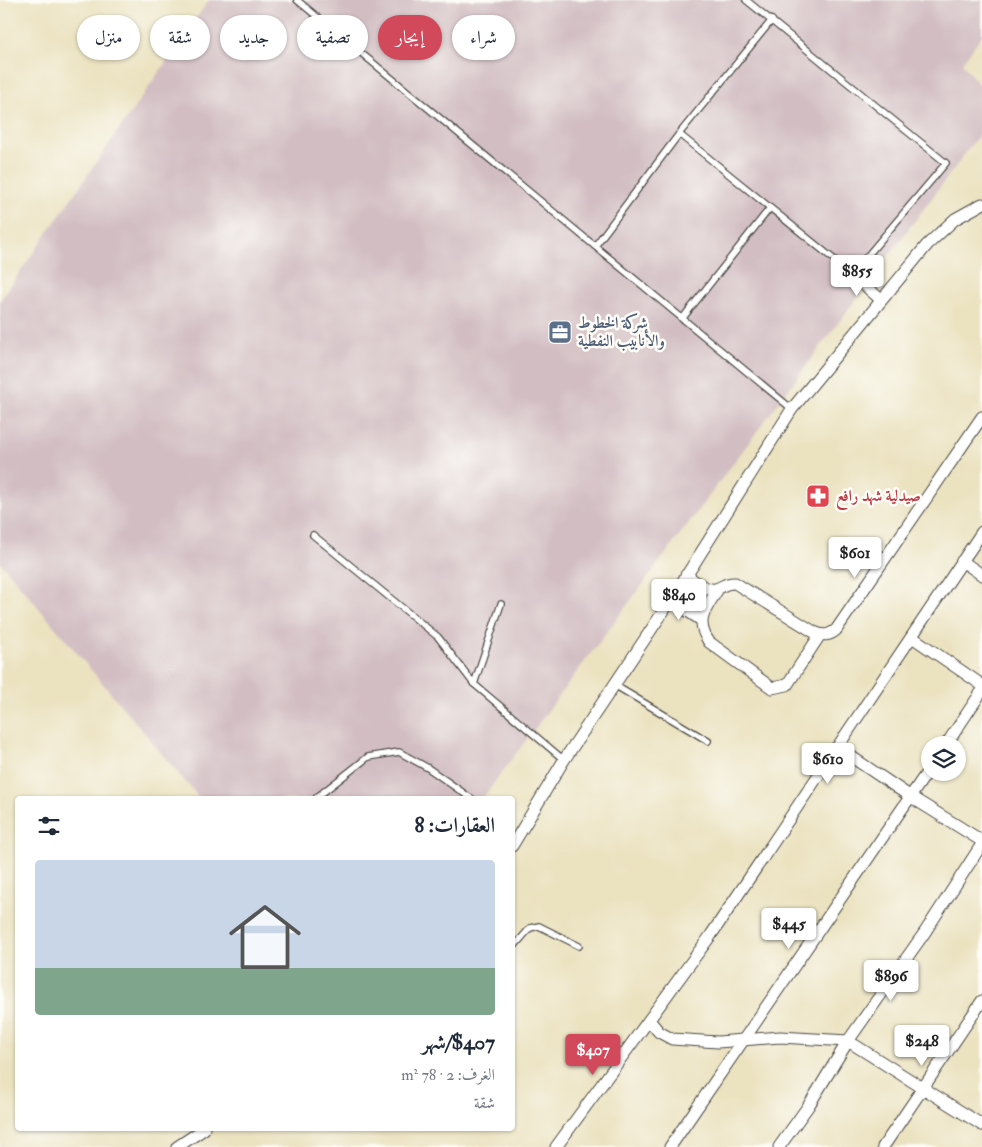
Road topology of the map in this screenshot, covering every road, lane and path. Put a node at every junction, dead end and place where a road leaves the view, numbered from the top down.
1 (296, 0) edge
2 (746, 0) edge
3 (772, 20) junction
4 (679, 134) junction
5 (982, 204) edge
6 (770, 208) junction
7 (596, 246) junction
8 (852, 274) junction
9 (880, 299) junction
10 (682, 319) junction
11 (792, 409) junction
12 (982, 417) edge
13 (982, 532) edge
14 (313, 535) dead end
15 (962, 561) junction
16 (686, 575) junction
17 (982, 575) edge
18 (718, 589) junction
19 (671, 600) junction
20 (501, 604) dead end
21 (701, 620) junction
22 (820, 635) junction
23 (912, 637) junction
24 (474, 684) junction
25 (982, 685) edge
26 (616, 686) junction
27 (982, 691) edge
28 (952, 736) edge
29 (708, 741) dead end
30 (838, 747) junction
31 (564, 760) junction
32 (921, 781) edge
33 (318, 796) edge
34 (468, 796) edge
35 (911, 797) junction
36 (517, 830) edge
37 (982, 842) edge
38 (515, 946) edge
39 (579, 946) dead end
40 (982, 1001) edge
41 (649, 1020) junction
42 (744, 1040) junction
43 (848, 1041) junction
44 (924, 1088) junction
45 (982, 1124) edge
46 (201, 1131) edge
47 (177, 1147) edge
48 (556, 1147) edge
49 (670, 1147) edge
50 (780, 1147) edge
51 (883, 1147) edge

1 - 7 lane
2 - 3 lane
3 - 4 lane
3 - 8 lane
4 - 6 lane
4 - 7 lane
5 - 9 street
6 - 8 lane
6 - 10 lane
7 - 10 lane
8 - 9 street
9 - 11 street
10 - 11 lane
11 - 16 street
12 - 22 street
13 - 15 street
14 - 24 lane
15 - 17 street
15 - 23 street
16 - 18 street
16 - 19 street
18 - 21 street
18 - 22 street
19 - 21 street
19 - 26 street
20 - 24 lane
21 - 22 street
23 - 25 street
23 - 30 street
24 - 31 lane
26 - 29 lane
26 - 31 street
27 - 28 street
30 - 35 street
30 - 41 street
31 - 36 street
32 - 35 street
33 - 34 lane
35 - 37 street
35 - 42 street
37 - 43 street
38 - 39 lane
40 - 44 street
41 - 42 street
41 - 48 street
42 - 43 street
42 - 49 street
43 - 44 street
43 - 50 street
44 - 45 street
44 - 51 street
46 - 47 street

